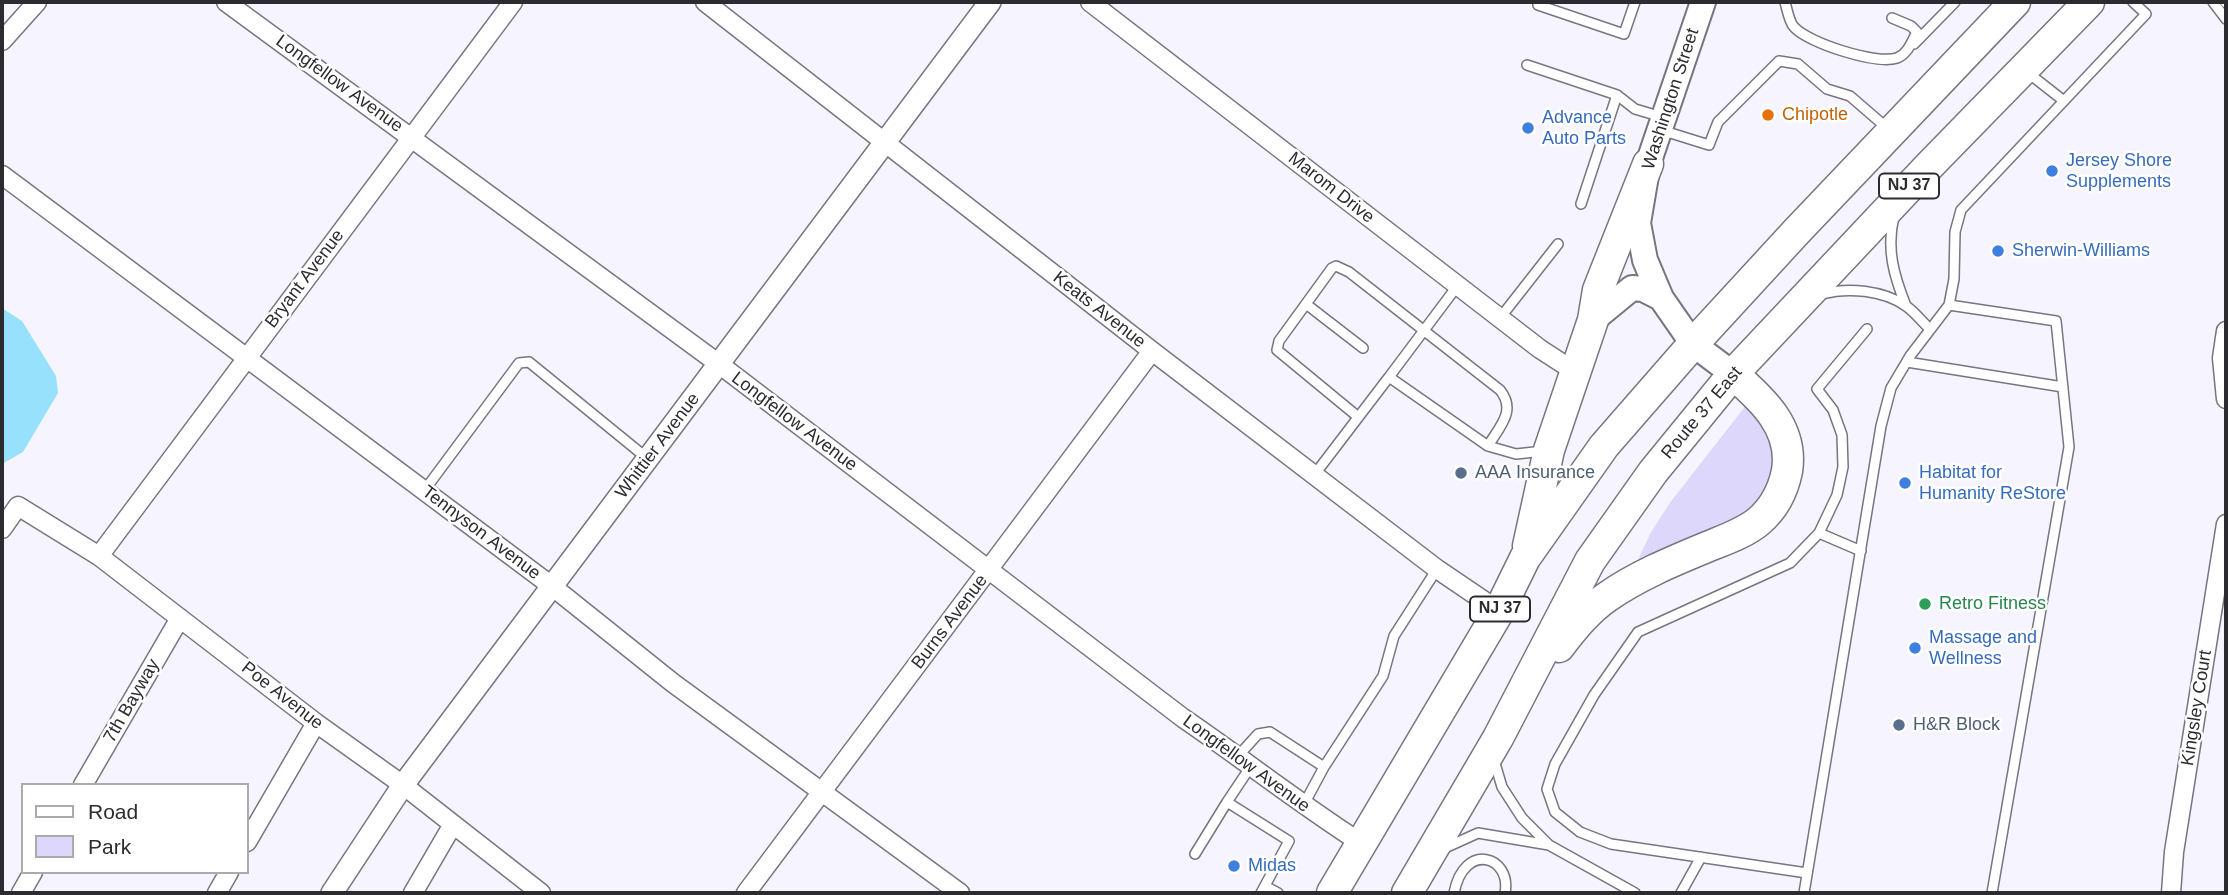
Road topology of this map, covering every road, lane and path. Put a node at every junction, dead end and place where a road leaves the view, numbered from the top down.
1 (37, 2) edge
2 (226, 2) edge
3 (513, 2) edge
4 (705, 2) edge
5 (990, 2) edge
6 (1090, 2) edge
7 (1539, 2) edge
8 (1635, 2) edge
9 (1703, 2) edge
10 (1786, 2) edge
11 (1955, 2) edge
12 (2015, 2) edge
13 (2089, 2) edge
14 (2133, 2) edge
15 (2213, 2) edge
16 (1892, 18) dead end
17 (2226, 19) edge
18 (2, 41) edge
19 (1906, 53) junction
20 (1527, 65) dead end
21 (2023, 69) junction
22 (1616, 95) junction
23 (2064, 101) junction
24 (1662, 123) junction
25 (1891, 132) junction
26 (412, 138) junction
27 (885, 141) junction
28 (1648, 164) junction
29 (2, 174) edge
30 (1901, 195) junction
31 (1581, 204) dead end
32 (1558, 244) dead end
33 (1458, 285) junction
34 (1661, 298) junction
35 (1804, 299) junction
36 (1306, 304) junction
37 (1949, 305) junction
38 (1906, 306) junction
39 (1500, 318) junction
40 (1593, 320) junction
41 (1867, 328) dead end
42 (1930, 329) junction
43 (2226, 331) edge
44 (1423, 332) junction
45 (1693, 344) junction
46 (1363, 348) dead end
47 (1152, 351) junction
48 (246, 357) junction
49 (1907, 362) junction
50 (719, 364) junction
51 (1574, 371) junction
52 (1733, 374) junction
53 (1389, 377) junction
54 (2063, 387) junction
55 (2226, 399) edge
56 (1357, 416) junction
57 (1554, 436) junction
58 (1488, 446) junction
59 (648, 458) junction
60 (1315, 474) junction
61 (424, 491) junction
62 (2226, 524) edge
63 (2, 529) edge
64 (1819, 533) junction
65 (1861, 551) junction
66 (99, 556) junction
67 (1525, 558) junction
68 (1437, 569) junction
69 (989, 570) junction
70 (553, 587) junction
71 (1499, 611) junction
72 (180, 618) junction
73 (1514, 706) junction
74 (316, 723) junction
75 (1498, 738) junction
76 (1244, 761) junction
77 (1325, 767) junction
78 (84, 783) edge
79 (403, 785) junction
80 (823, 791) junction
81 (1227, 802) junction
82 (1303, 806) junction
83 (452, 826) junction
84 (248, 840) edge
85 (1361, 843) junction
86 (1549, 845) junction
87 (1195, 854) dead end
88 (1429, 858) junction
89 (1701, 858) junction
90 (1807, 873) junction
91 (32, 874) edge
92 (228, 874) edge
93 (1263, 889) edge
94 (21, 893) edge
95 (217, 893) edge
96 (332, 893) edge
97 (413, 893) edge
98 (541, 893) edge
99 (746, 893) edge
100 (960, 893) edge
101 (1278, 893) edge
102 (1332, 893) edge
103 (1407, 893) edge
104 (1454, 893) edge
105 (1506, 893) edge
106 (1632, 893) edge
107 (1681, 893) edge
108 (1804, 893) edge
109 (1992, 893) edge
110 (2171, 893) edge

1 - 18 street
2 - 26 street, Longfellow Avenue
3 - 26 street, Bryant Avenue
4 - 27 street, Keats Avenue
5 - 27 street, Whittier Avenue
6 - 33 street, Marom Drive
7 - 8 lane
9 - 24 main road, Washington Street
10 - 19 lane
11 - 19 lane
12 - 25 highway, NJ 37
13 - 21 highway, Route 37 East / NJ 37
14 - 23 lane
15 - 17 lane
16 - 19 lane
20 - 22 lane
21 - 23 lane
21 - 30 highway, Route 37 East / NJ 37
22 - 24 lane
22 - 31 lane
23 - 37 lane
24 - 25 lane
24 - 28 main road, Washington Street
25 - 45 highway, NJ 37
26 - 48 street, Bryant Avenue
26 - 50 street, Longfellow Avenue
27 - 47 street, Keats Avenue
27 - 50 street, Whittier Avenue
28 - 34 main road, Washington Street
28 - 40 highway
29 - 48 street, Tennyson Avenue
30 - 35 highway, Route 37 East / NJ 37
30 - 38 lane
32 - 39 lane
33 - 39 street, Marom Drive
33 - 44 lane
34 - 40 main road
34 - 45 main road, Washington Street
35 - 38 lane
35 - 52 highway, Route 37 East / NJ 37
36 - 44 lane
36 - 46 lane
36 - 56 lane
37 - 42 lane
37 - 54 lane
38 - 42 lane
39 - 51 street, Marom Drive
40 - 51 highway
41 - 64 lane
42 - 49 lane
43 - 55 street
44 - 53 lane
44 - 58 lane
45 - 52 main road, Washington Street
45 - 67 highway, NJ 37
47 - 60 street, Keats Avenue
47 - 69 street, Burns Avenue
48 - 61 street, Tennyson Avenue
48 - 66 street, Bryant Avenue
49 - 54 lane
49 - 65 lane
50 - 59 street, Whittier Avenue
50 - 69 street, Longfellow Avenue
51 - 57 highway
52 - 73 highway, Route 37 East / NJ 37
52 - 73 highway
53 - 56 lane
53 - 58 lane
54 - 109 lane
56 - 60 lane
57 - 58 lane
57 - 67 highway
59 - 61 lane
59 - 70 street, Whittier Avenue
60 - 68 street, Keats Avenue
61 - 70 street, Tennyson Avenue
62 - 110 street, Kingsley Court
63 - 66 street, Poe Avenue
64 - 65 lane
64 - 89 lane
65 - 90 lane
66 - 72 street, Poe Avenue
67 - 71 highway, NJ 37
68 - 71 street, Keats Avenue
68 - 77 lane
69 - 76 street, Longfellow Avenue
69 - 80 street, Burns Avenue
70 - 79 street, Whittier Avenue
70 - 80 street, Tennyson Avenue
71 - 85 highway, NJ 37
72 - 74 street, Poe Avenue
72 - 78 street, 7th Bayway
73 - 75 highway, Route 37 East / NJ 37
74 - 79 street, Poe Avenue
74 - 84 street
75 - 86 lane
75 - 88 highway, Route 37 East / NJ 37
76 - 77 lane
76 - 81 lane
76 - 82 street, Longfellow Avenue
77 - 82 lane
79 - 83 street, Poe Avenue
79 - 96 street, Whittier Avenue
80 - 99 street, Burns Avenue
80 - 100 street, Tennyson Avenue
81 - 87 lane
81 - 93 lane
82 - 85 street, Longfellow Avenue
83 - 97 street
83 - 98 street, Poe Avenue
85 - 102 highway, NJ 37
86 - 88 lane
86 - 106 lane
88 - 103 highway, Route 37 East / NJ 37
89 - 90 lane
89 - 107 lane
90 - 108 lane
91 - 94 street
92 - 95 street
93 - 101 lane
104 - 105 lane

